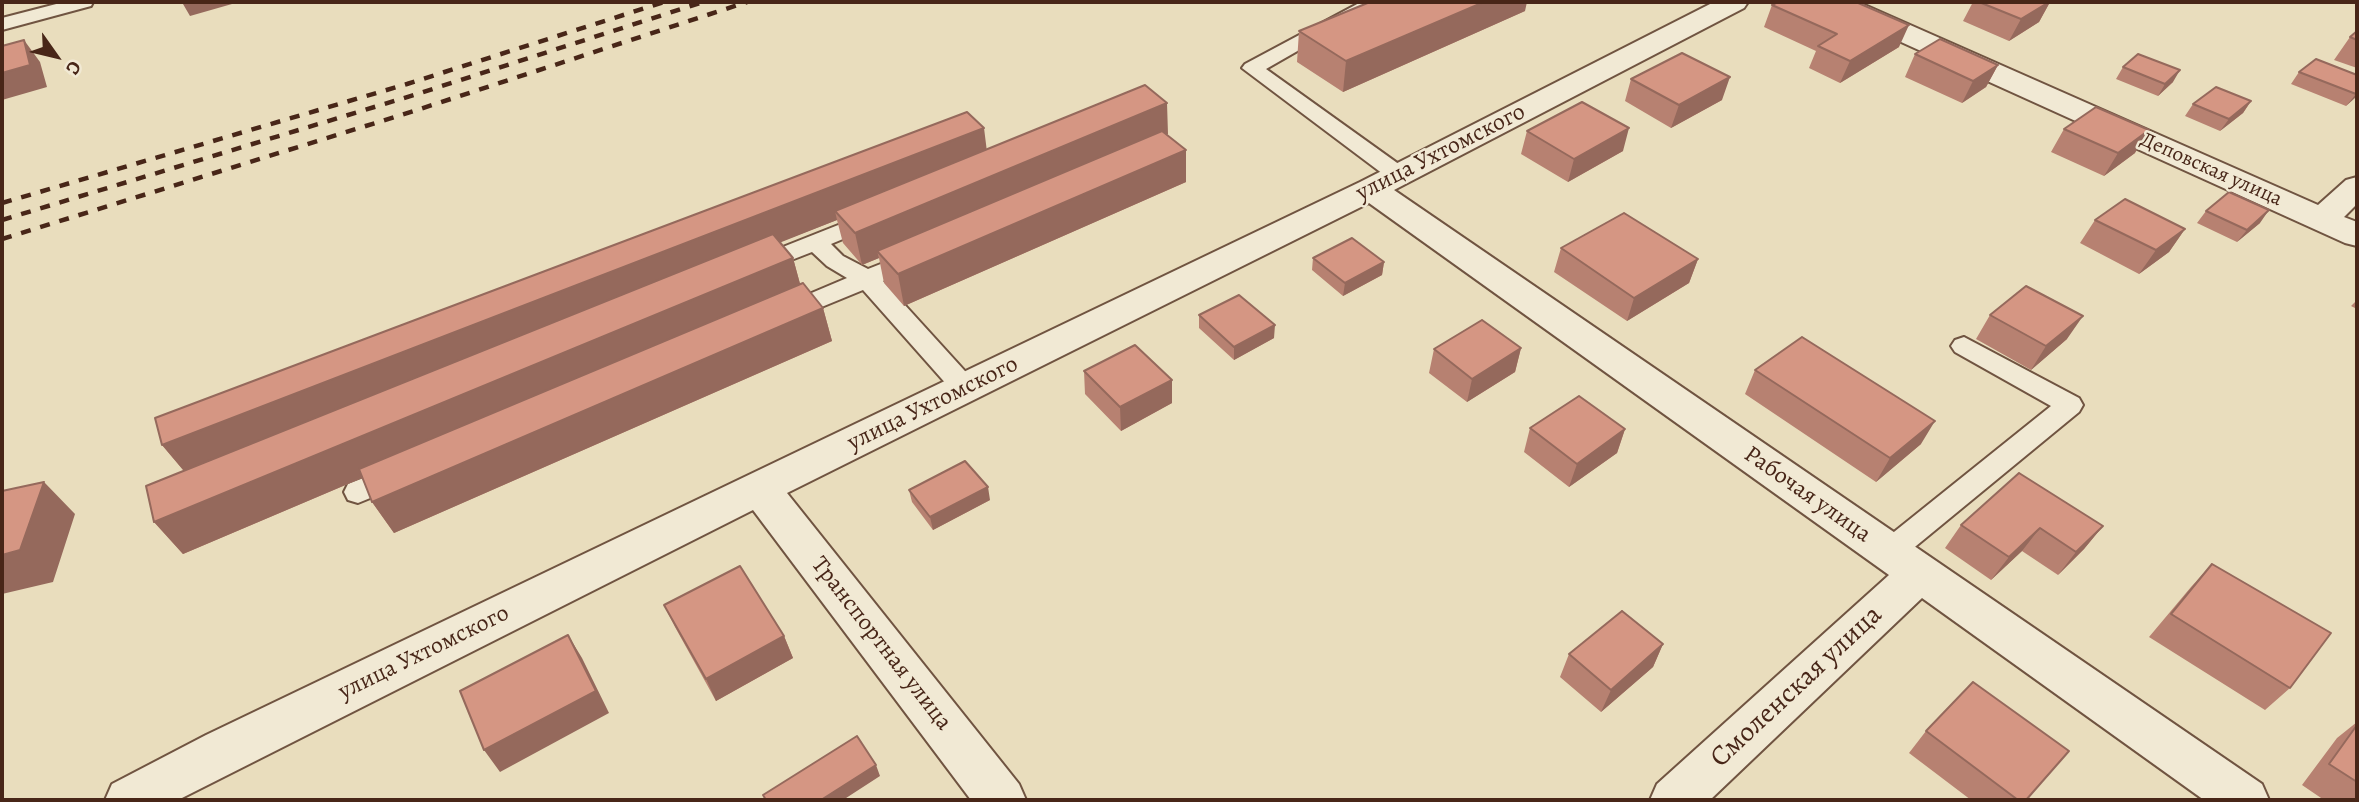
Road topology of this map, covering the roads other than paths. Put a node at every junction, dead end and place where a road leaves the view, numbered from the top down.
1 (84, 2) edge
2 (1374, 2) edge
3 (1734, 2) edge
4 (1836, 2) edge
5 (2, 24) edge
6 (1385, 182) junction
7 (2357, 187) edge
8 (893, 209) edge
9 (2322, 219) junction
10 (2357, 235) edge
11 (816, 242) junction
12 (941, 247) edge
13 (739, 273) edge
14 (867, 279) junction
15 (765, 322) edge
16 (1964, 346) dead end
17 (965, 388) junction
18 (422, 466) edge
19 (760, 489) junction
20 (358, 492) dead end
21 (1904, 563) junction
22 (130, 800) edge
23 (1001, 800) edge
24 (1675, 800) edge
25 (2244, 800) edge

1 - 5 lane
2 - 6 lane
3 - 6 street, улица Ухтомского
4 - 9 street, Деповская улица
6 - 17 street, улица Ухтомского
6 - 21 street, Рабочая улица
7 - 9 street
8 - 11 lane
9 - 10 street, Деповская улица
11 - 13 lane
11 - 14 lane
12 - 14 lane
14 - 15 lane
14 - 17 lane
16 - 21 lane
17 - 19 street, улица Ухтомского
18 - 20 lane
19 - 22 street, улица Ухтомского
19 - 23 street, Транспортная улица
21 - 24 street, Смоленская улица
21 - 25 street, Рабочая улица

